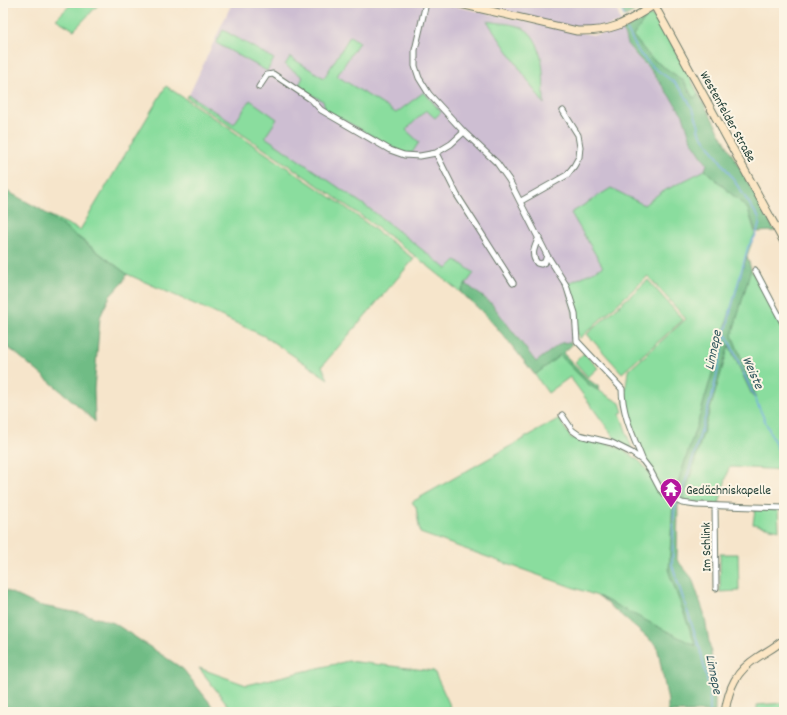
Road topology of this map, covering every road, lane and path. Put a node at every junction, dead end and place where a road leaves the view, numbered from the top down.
1 (426, 3) edge
2 (456, 3) edge
3 (655, 4) edge
4 (259, 87) dead end
5 (563, 111) dead end
6 (464, 132) junction
7 (436, 153) junction
8 (521, 201) junction
9 (539, 237) junction
10 (784, 242) edge
11 (547, 255) junction
12 (755, 270) dead end
13 (513, 283) dead end
14 (784, 325) edge
15 (562, 415) dead end
16 (643, 461) junction
17 (715, 506) junction
18 (784, 508) edge
19 (716, 588) dead end
20 (784, 639) edge
21 (725, 712) edge

1 - 6 street
2 - 3 street
3 - 10 street, Westenfelder Straße
4 - 7 street
5 - 8 street
6 - 7 street
6 - 8 street
7 - 13 street
8 - 9 street
9 - 11 street
9 - 11 street
11 - 16 street
12 - 14 street
15 - 16 street, Im Schlink
16 - 17 street, Im Schlink
17 - 18 street, Im Schlink
17 - 19 street, Im Schlink
20 - 21 street

